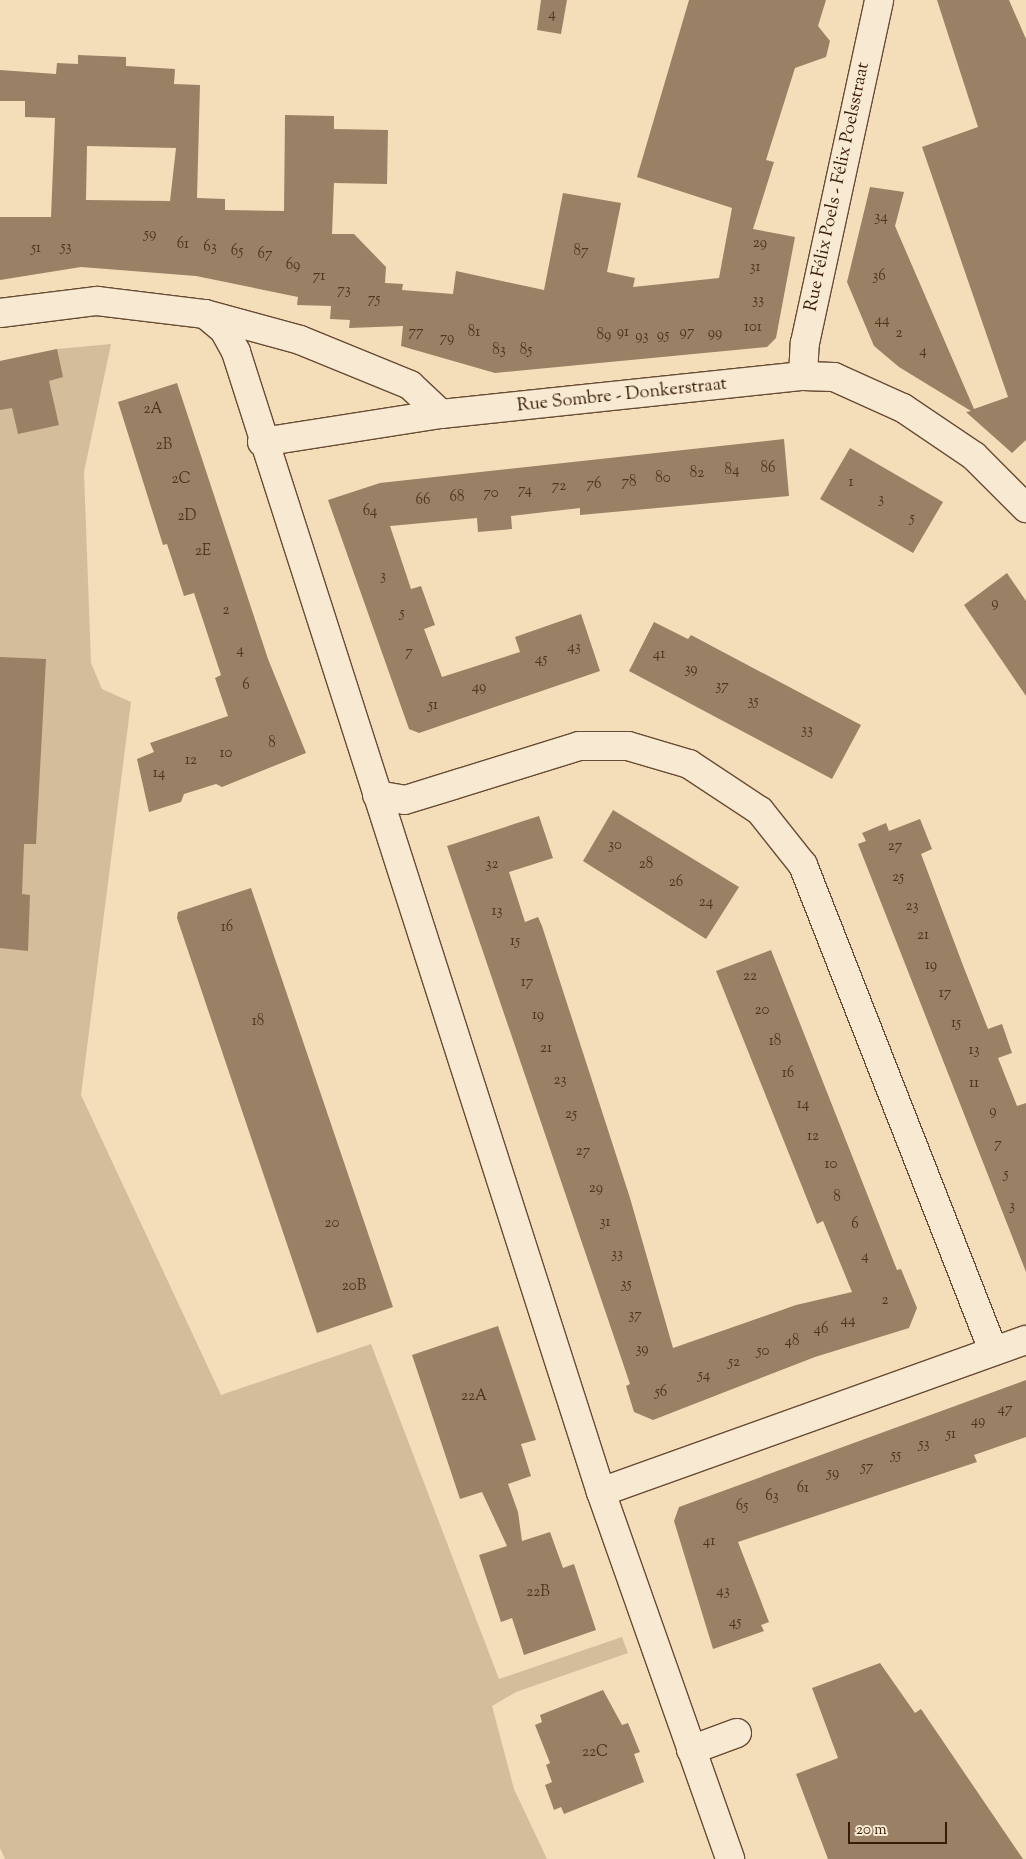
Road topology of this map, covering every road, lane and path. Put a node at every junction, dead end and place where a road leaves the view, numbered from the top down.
1 (879, 0) edge
2 (0, 312) edge
3 (205, 314) junction
4 (803, 376) junction
5 (440, 414) junction
6 (262, 442) junction
7 (1026, 508) edge
8 (377, 795) junction
9 (1026, 1340) edge
10 (993, 1350) junction
11 (601, 1492) junction
12 (737, 1733) dead end
13 (691, 1750) junction
14 (730, 1859) edge

1 - 4 street, Rue Félix Poels - Félix Poelsstraat
2 - 3 street
3 - 5 street
3 - 6 street
4 - 5 street, Rue Sombre - Donkerstraat
4 - 7 street, Rue Sombre - Donkerstraat
5 - 6 street, Rue Sombre - Donkerstraat
6 - 8 street
8 - 10 street
8 - 11 street
9 - 10 street
10 - 11 street
11 - 13 street
12 - 13 street
13 - 14 street

